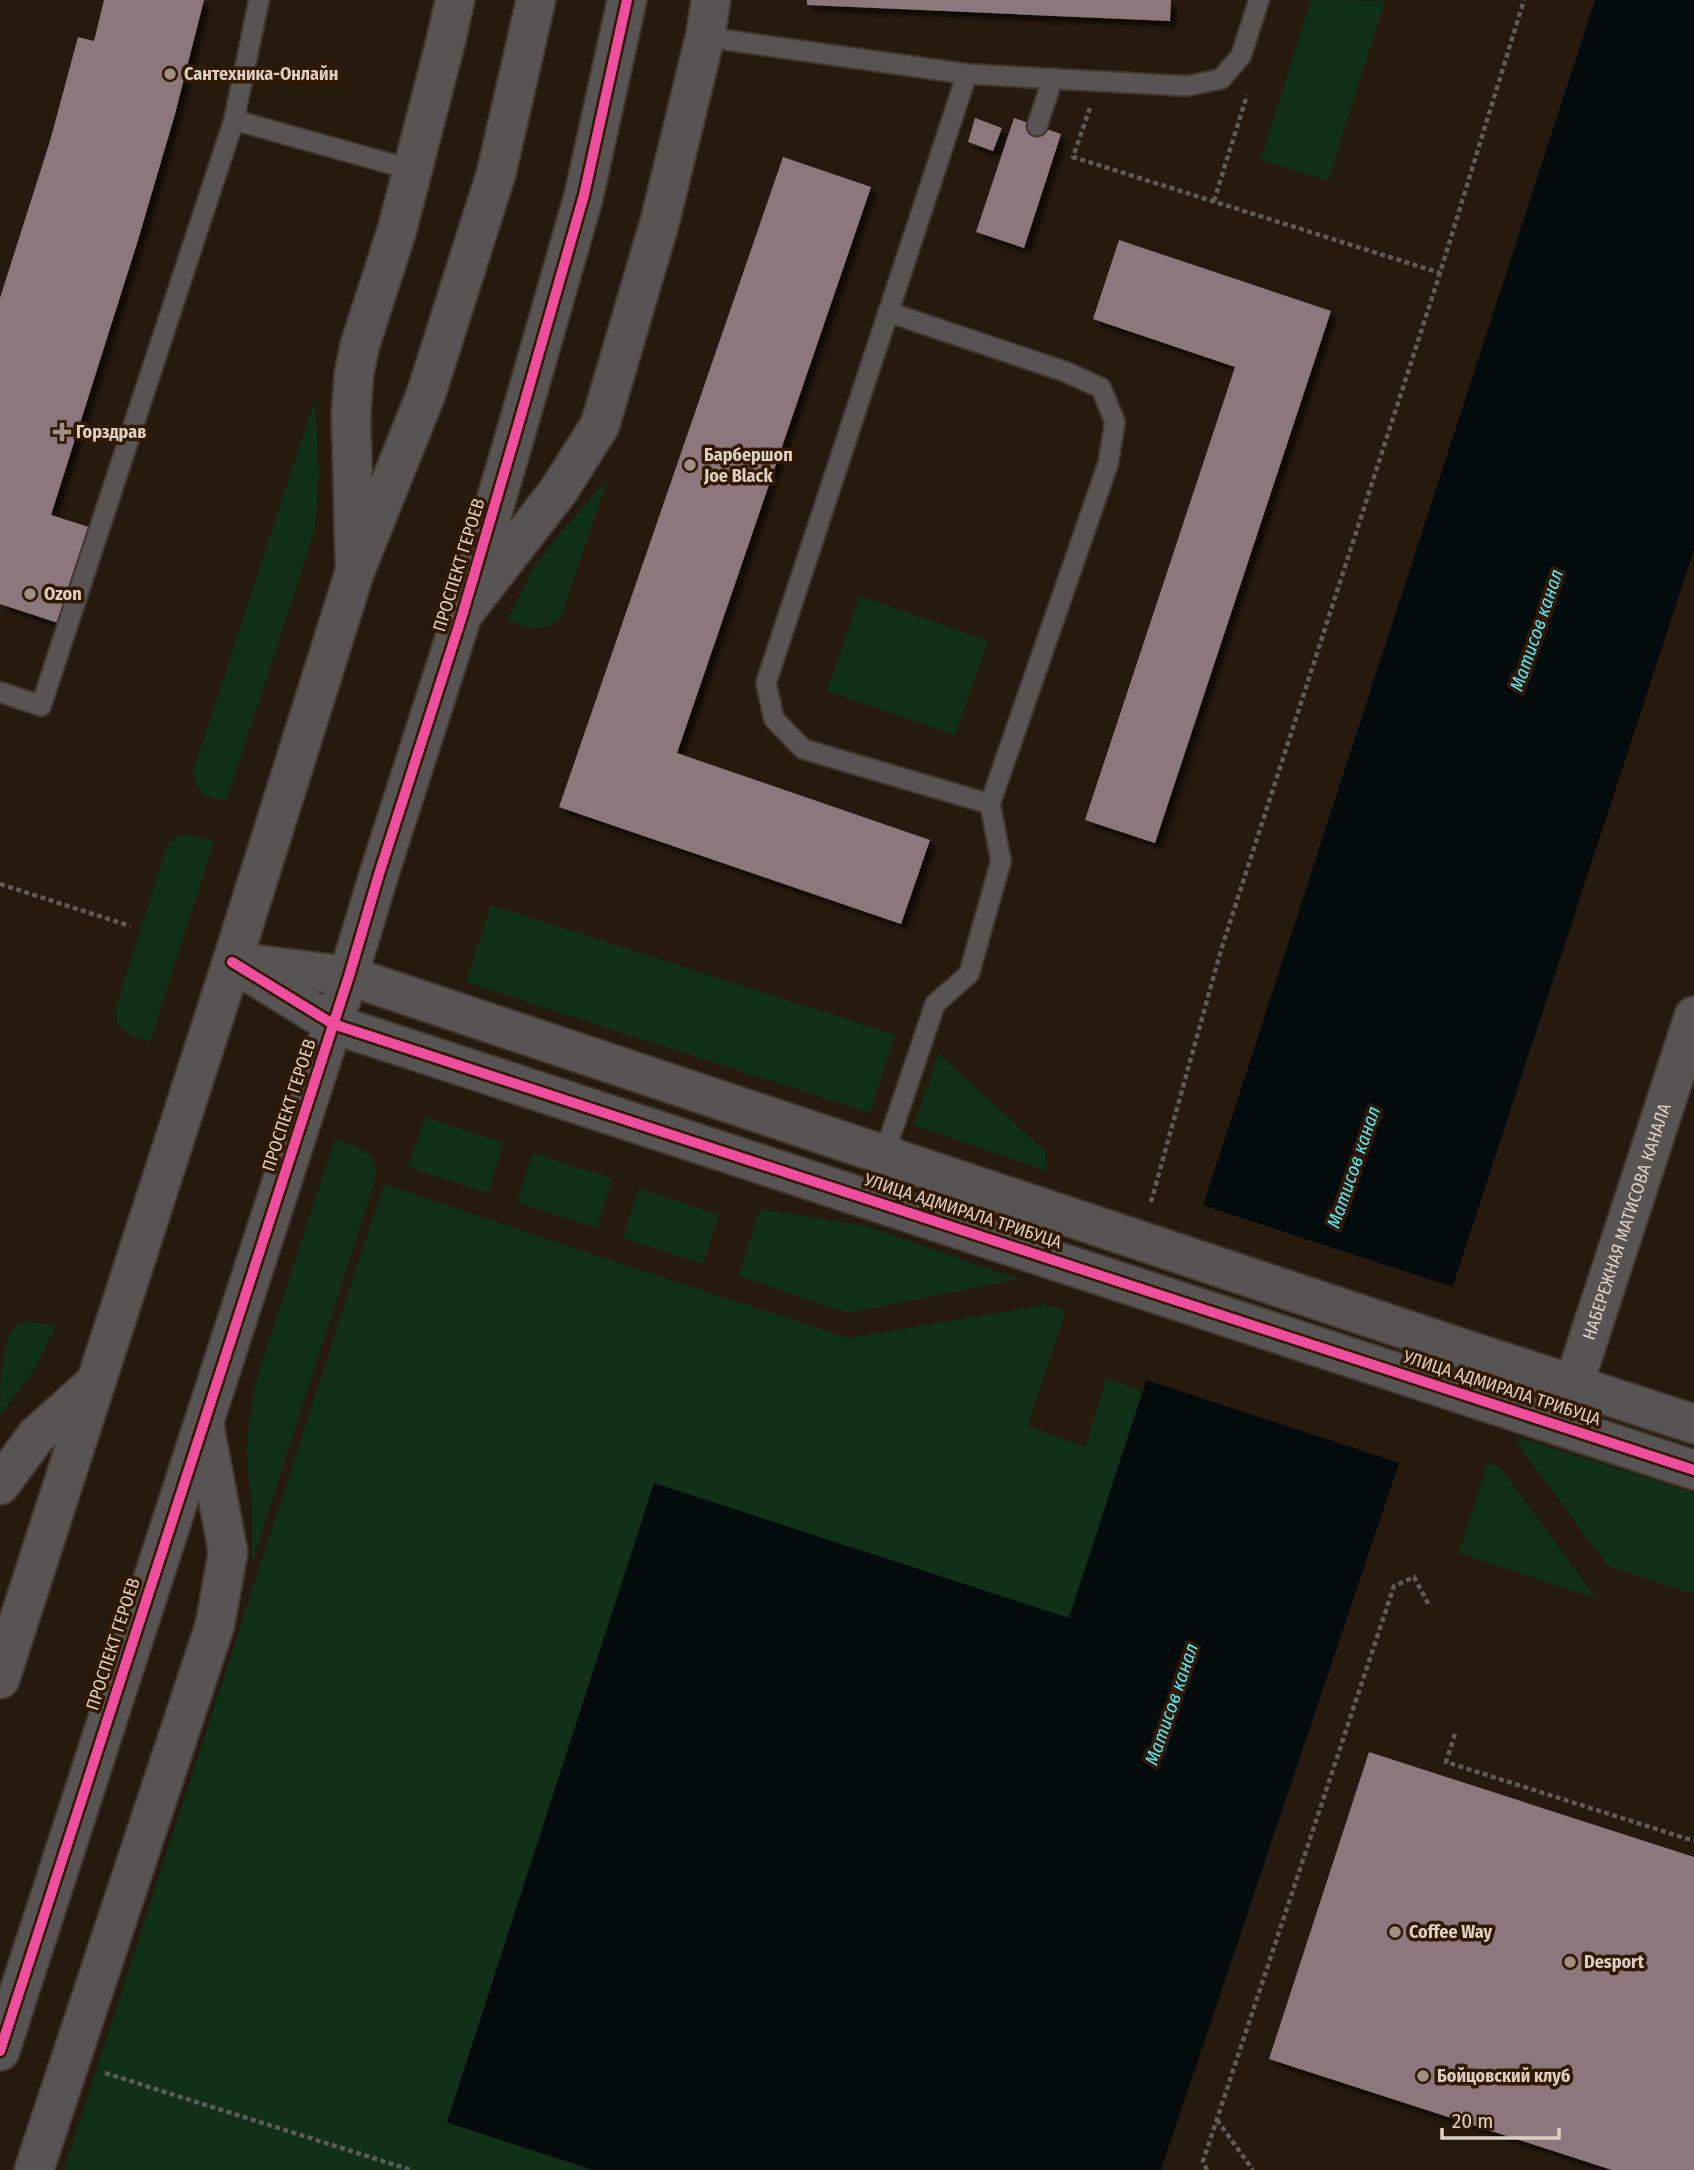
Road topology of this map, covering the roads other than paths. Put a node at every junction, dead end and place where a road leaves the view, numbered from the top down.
1 (259, 0) edge
2 (454, 0) edge
3 (536, 0) edge
4 (627, 0) edge
5 (711, 0) edge
6 (1259, 0) edge
7 (705, 37) junction
8 (967, 74) junction
9 (1053, 78) junction
10 (234, 120) junction
11 (1037, 126) dead end
12 (413, 170) junction
13 (888, 312) junction
14 (355, 571) junction
15 (462, 615) junction
16 (0, 692) edge
17 (990, 804) junction
18 (232, 961) junction
19 (349, 976) junction
20 (1694, 1016) edge
21 (333, 1024) junction
22 (884, 1155) junction
23 (95, 1382) junction
24 (1573, 1385) junction
25 (203, 1421) junction
26 (1694, 1424) edge
27 (1560, 1426) junction
28 (1694, 1470) edge
29 (0, 1485) edge
30 (0, 1679) edge
31 (0, 2051) edge
32 (34, 2170) edge

1 - 10 lane
2 - 12 street
3 - 14 street
4 - 15 street, ПРОСПЕКТ ГЕРОЕВ
5 - 7 street
6 - 9 lane
7 - 8 lane
7 - 15 street
8 - 9 lane
8 - 13 lane
9 - 11 lane
10 - 12 lane
10 - 16 lane
12 - 14 street
13 - 17 lane
13 - 17 lane
14 - 18 street
15 - 19 street, ПРОСПЕКТ ГЕРОЕВ
17 - 22 lane
18 - 19 street, УЛИЦА АДМИРАЛА ТРИБУЦА
18 - 21 street, УЛИЦА АДМИРАЛА ТРИБУЦА
18 - 23 street
19 - 21 street, ПРОСПЕКТ ГЕРОЕВ
19 - 22 street, УЛИЦА АДМИРАЛА ТРИБУЦА
20 - 24 street, НАБЕРЕЖНАЯ МАТИСОВА КАНАЛА
21 - 25 street, ПРОСПЕКТ ГЕРОЕВ
21 - 27 street, УЛИЦА АДМИРАЛА ТРИБУЦА
22 - 24 street, УЛИЦА АДМИРАЛА ТРИБУЦА
23 - 29 street
23 - 30 street
24 - 26 street, УЛИЦА АДМИРАЛА ТРИБУЦА
24 - 27 street, НАБЕРЕЖНАЯ МАТИСОВА КАНАЛА
25 - 31 street, ПРОСПЕКТ ГЕРОЕВ
25 - 32 street
27 - 28 street, УЛИЦА АДМИРАЛА ТРИБУЦА

